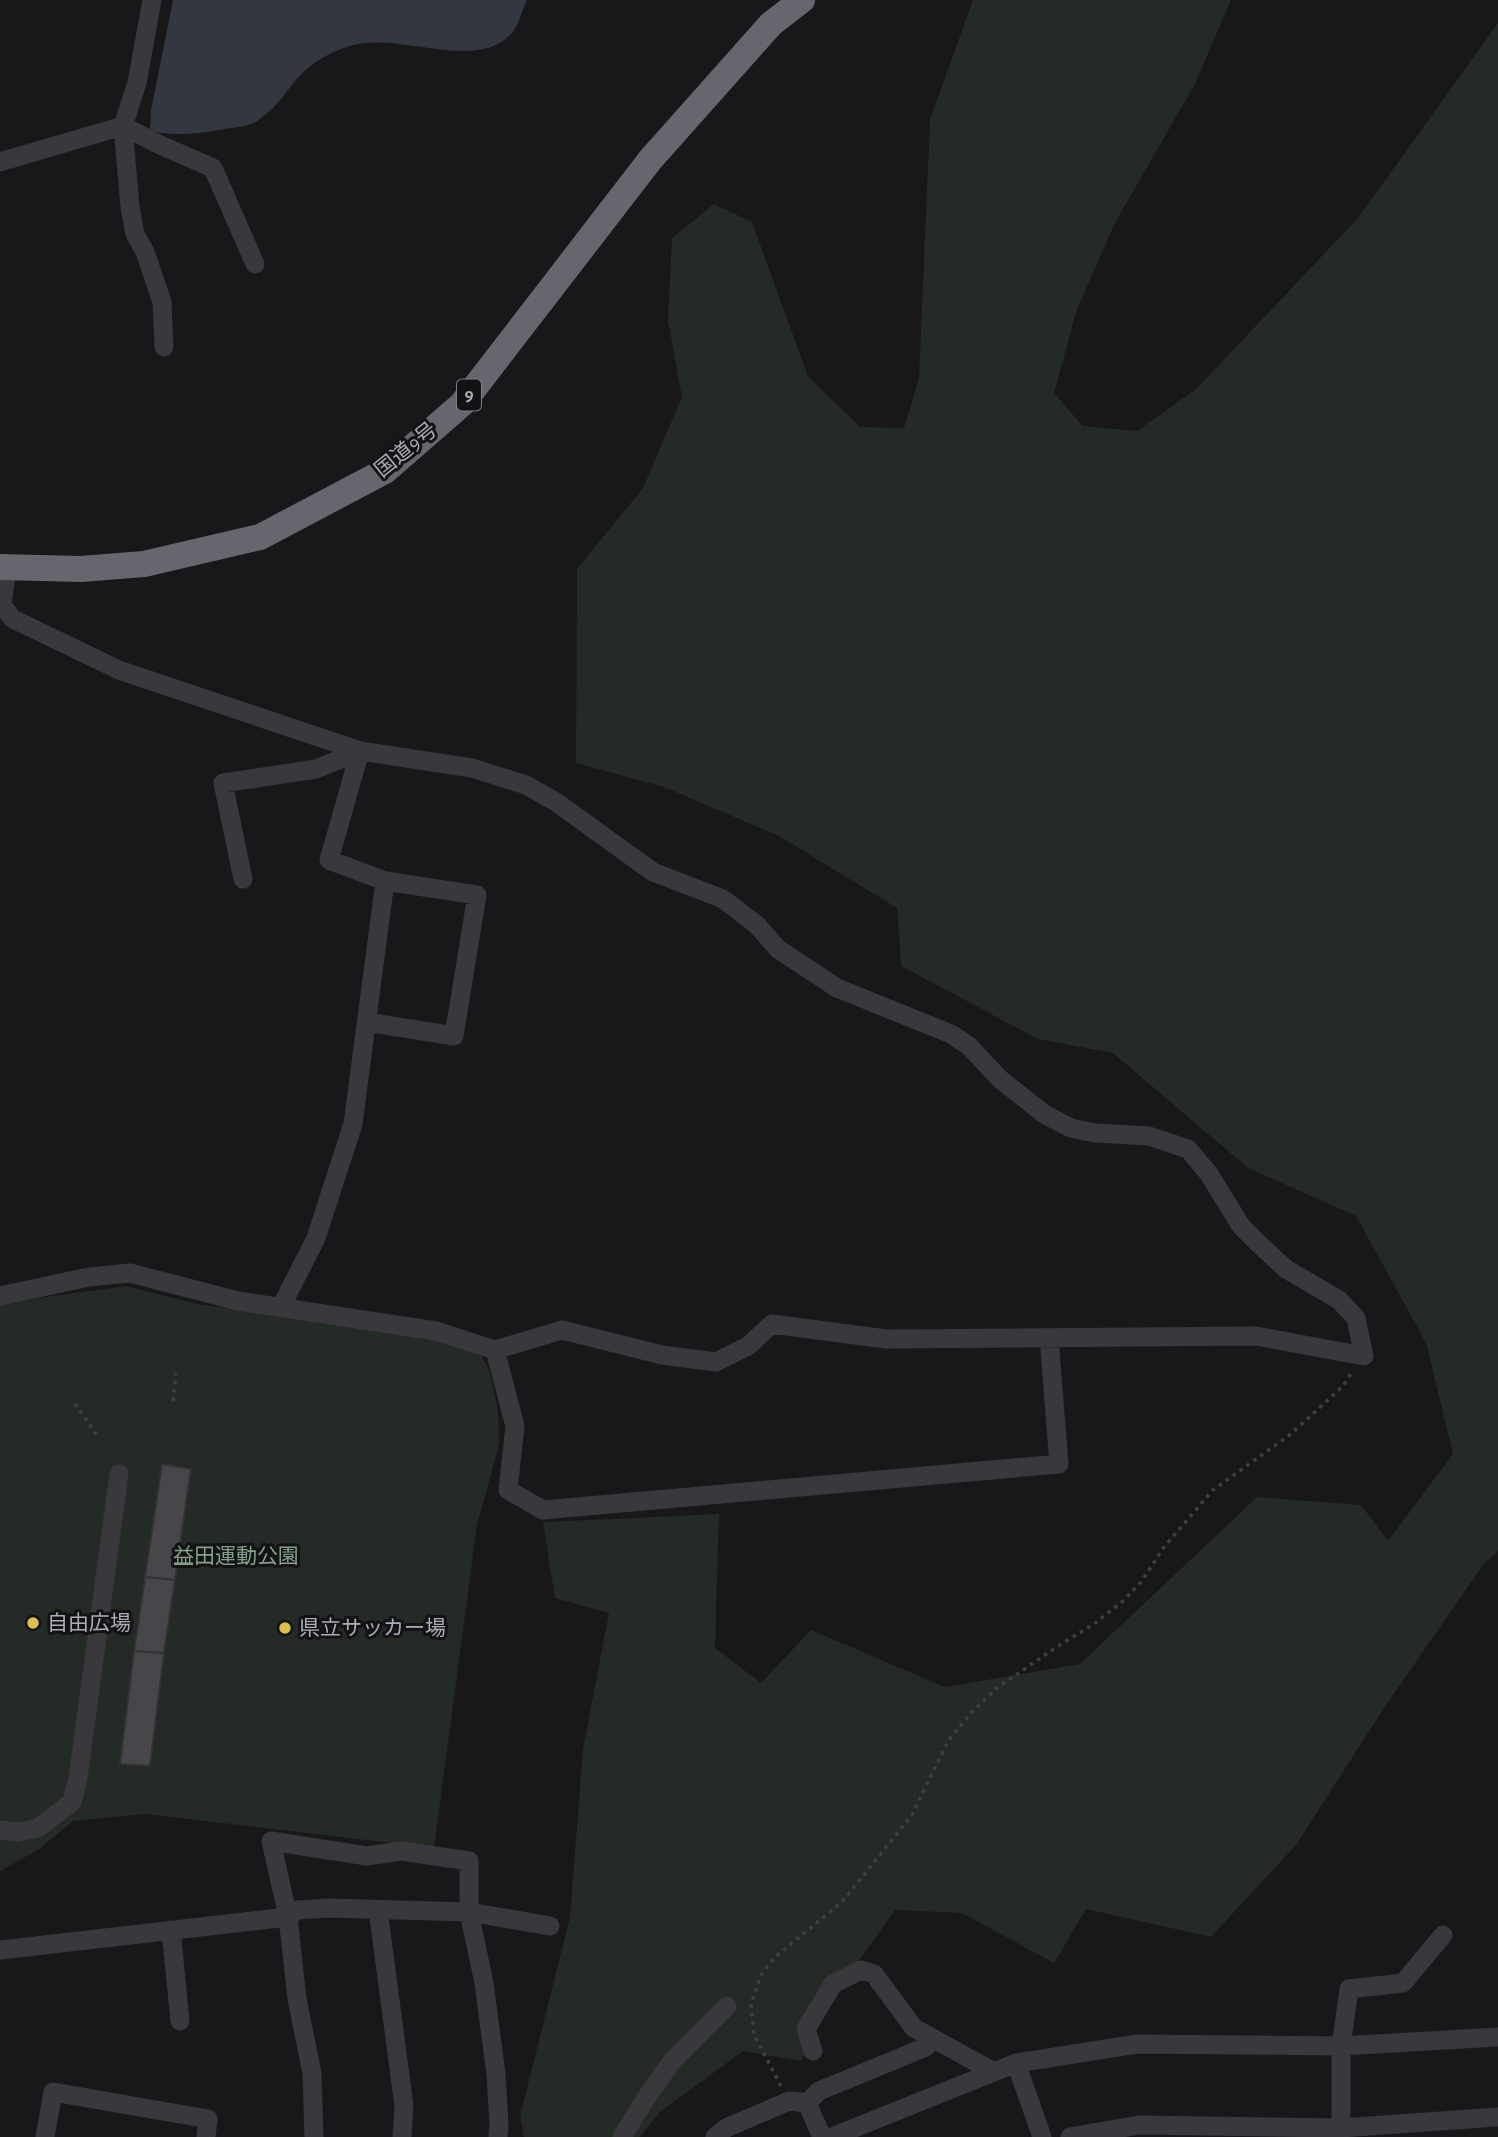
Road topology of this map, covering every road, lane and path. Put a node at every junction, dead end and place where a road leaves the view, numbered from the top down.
1 (152, 0) edge
2 (802, 0) edge
3 (123, 126) junction
4 (0, 162) edge
5 (255, 264) dead end
6 (164, 347) dead end
7 (4, 567) edge
8 (359, 751) junction
9 (243, 879) dead end
10 (385, 881) junction
11 (367, 1022) junction
12 (0, 1296) edge
13 (281, 1307) junction
14 (1049, 1338) junction
15 (495, 1350) junction
16 (1364, 1356) junction
17 (176, 1373) dead end
18 (173, 1401) dead end
19 (75, 1404) dead end
20 (99, 1438) dead end
21 (119, 1475) dead end
22 (0, 1830) edge
23 (377, 1910) junction
24 (469, 1912) junction
25 (288, 1917) junction
26 (550, 1926) dead end
27 (171, 1930) junction
28 (1443, 1935) dead end
29 (0, 1950) edge
30 (727, 2006) dead end
31 (180, 2021) dead end
32 (1498, 2037) edge
33 (1341, 2046) junction
34 (926, 2047) dead end
35 (813, 2051) dead end
36 (1016, 2063) junction
37 (994, 2073) junction
38 (798, 2102) junction
39 (1498, 2117) edge
40 (1341, 2132) edge
41 (45, 2137) edge
42 (206, 2137) edge
43 (314, 2137) edge
44 (402, 2137) edge
45 (498, 2137) edge
46 (622, 2137) edge
47 (715, 2137) edge
48 (822, 2137) edge
49 (832, 2137) edge
50 (1042, 2137) edge
51 (1070, 2137) edge

1 - 3 street
2 - 7 highway, 国道9号 / 9
3 - 4 street
3 - 5 street
3 - 6 street
7 - 8 street
8 - 9 street
8 - 10 street
8 - 16 street
10 - 11 street
10 - 11 street
11 - 13 street
12 - 13 street
13 - 15 street
14 - 15 street
14 - 15 street
14 - 16 street
16 - 38 path
17 - 18 path
19 - 20 path
21 - 22 street
23 - 24 street
23 - 25 street
23 - 44 street
24 - 25 street
24 - 26 street
24 - 45 street
25 - 27 street
25 - 43 street
27 - 29 street
27 - 31 street
28 - 33 street
30 - 46 street
32 - 33 street
33 - 36 street
33 - 40 street
34 - 38 street
35 - 37 street
36 - 37 street
36 - 50 street
37 - 49 street
38 - 47 street
38 - 48 street
39 - 40 street
40 - 51 street
41 - 42 street

